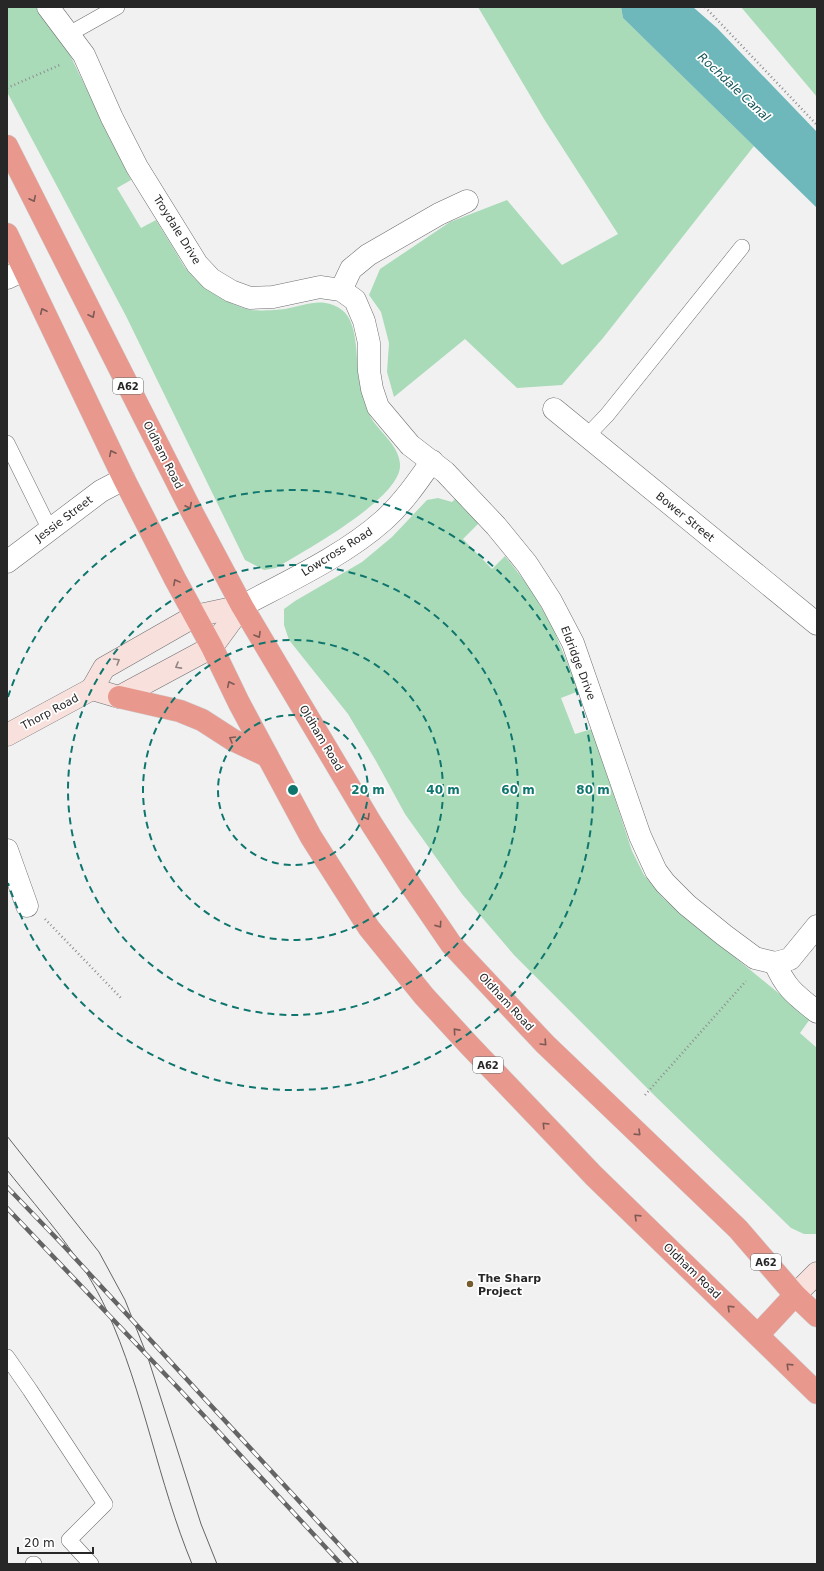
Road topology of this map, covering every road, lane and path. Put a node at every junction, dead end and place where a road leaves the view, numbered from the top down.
1 (48, 7) edge
2 (117, 7) edge
3 (706, 7) edge
4 (69, 34) junction
5 (65, 63) dead end
6 (7, 88) edge
7 (817, 125) edge
8 (10, 160) edge
9 (467, 202) dead end
10 (7, 234) edge
11 (742, 248) dead end
12 (15, 274) edge
13 (341, 290) junction
14 (554, 409) dead end
15 (587, 436) junction
16 (7, 443) edge
17 (432, 461) junction
18 (124, 479) junction
19 (50, 530) junction
20 (7, 562) edge
21 (242, 606) junction
22 (195, 616) junction
23 (817, 624) edge
24 (212, 647) junction
25 (92, 690) junction
26 (119, 698) junction
27 (7, 735) edge
28 (267, 756) junction
29 (7, 850) edge
30 (27, 906) joint
31 (817, 926) edge
32 (770, 962) junction
33 (122, 998) dead end
34 (817, 1012) edge
35 (645, 1095) dead end
36 (817, 1273) edge
37 (795, 1295) junction
38 (817, 1316) edge
39 (758, 1335) junction
40 (7, 1357) edge
41 (817, 1393) edge
42 (91, 1564) edge

1 - 4 street, Troydale Drive
2 - 4 lane
3 - 7 path
4 - 13 street, Troydale Drive
5 - 6 path
8 -> 21 highway, Oldham Road / A62
9 - 13 street
10 - 12 highway, Oldham Road / A62
11 - 15 lane
18 -> 12 highway, Oldham Road / A62
13 - 17 street, Eldridge Drive
14 - 15 street, Bower Street
15 - 23 street, Bower Street
16 - 19 lane
17 - 21 street, Lowcross Road
17 - 32 street, Eldridge Drive
18 - 19 street, Jessie Street
22 -> 18 highway, Oldham Road / A62
19 - 20 street, Jessie Street
21 - 22 main road
21 - 24 main road
21 -> 37 highway, Oldham Road / A62
22 - 24 highway, Oldham Road / A62
25 -> 22 main road
24 -> 26 main road
28 -> 24 highway, Oldham Road / A62
25 - 26 main road
25 - 27 main road, Thorp Road
28 -> 26 highway
39 -> 28 highway, Oldham Road / A62
29 - 30 street
30 - 33 path
31 - 32 street
32 - 34 street
32 - 35 path
36 - 37 main road
37 - 38 highway, Oldham Road / A62
37 - 39 highway
41 -> 39 highway, Oldham Road / A62
40 - 42 lane

